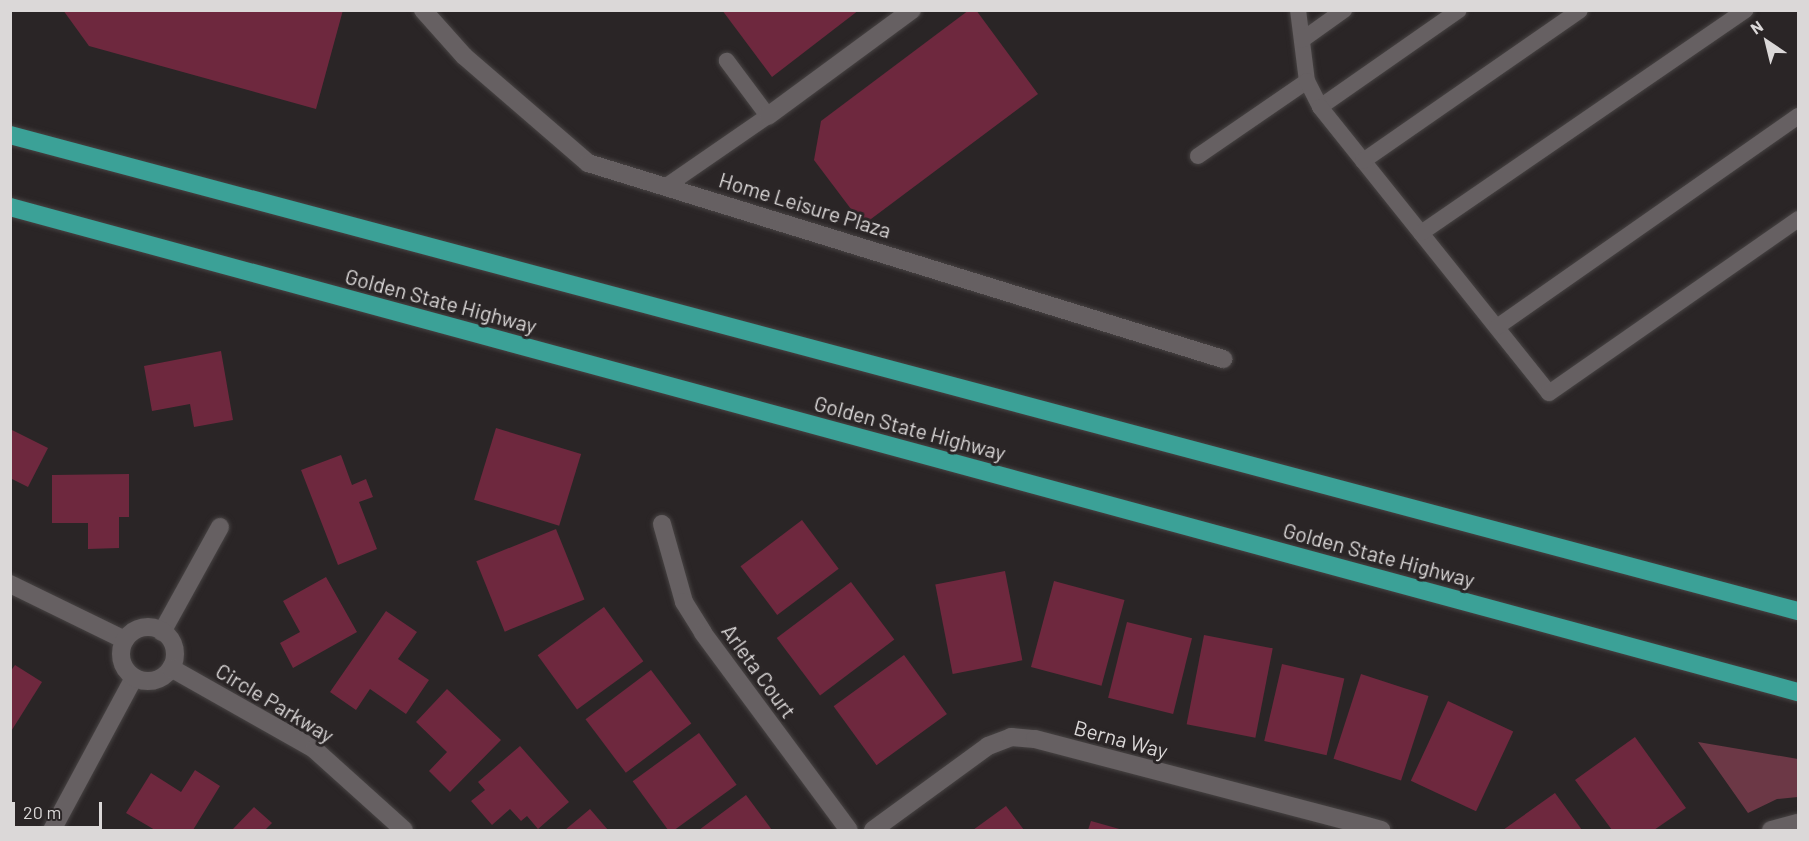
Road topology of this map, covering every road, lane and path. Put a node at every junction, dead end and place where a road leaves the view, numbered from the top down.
1 (423, 10) edge
2 (912, 10) edge
3 (1298, 10) edge
4 (1344, 10) edge
5 (1459, 10) edge
6 (1580, 10) edge
7 (1746, 10) edge
8 (1302, 40) junction
9 (727, 61) dead end
10 (1307, 81) junction
11 (1320, 107) junction
12 (768, 116) junction
13 (1798, 116) edge
14 (10, 135) edge
15 (1198, 156) dead end
16 (1363, 161) junction
17 (665, 187) junction
18 (10, 207) edge
19 (1798, 219) edge
20 (1421, 233) junction
21 (1497, 327) junction
22 (1223, 359) dead end
23 (662, 524) dead end
24 (220, 526) dead end
25 (10, 584) edge
26 (1798, 611) edge
27 (162, 632) junction
28 (125, 640) junction
29 (171, 668) junction
30 (134, 678) junction
31 (1798, 692) edge
32 (52, 831) edge
33 (404, 831) edge
34 (849, 831) edge
35 (873, 831) edge
36 (1381, 831) edge

1 - 17 street, Home Leisure Plaza
2 - 12 street
3 - 8 lane
4 - 8 lane
5 - 11 lane
6 - 16 lane
7 - 20 lane
8 - 10 lane
9 - 12 lane
10 - 11 lane
10 - 15 lane
11 - 16 lane
12 - 17 lane
13 - 21 lane
14 - 26 highway
16 - 20 lane
17 - 22 street, Home Leisure Plaza
18 - 31 highway, Golden State Highway
19 - 21 lane
20 - 21 lane
23 - 34 street, Arleta Court
24 - 27 street
25 - 28 street
27 - 28 street
27 - 29 street
28 - 30 street
29 - 30 street
29 - 33 street, Circle Parkway
30 - 32 street
35 - 36 street, Berna Way

